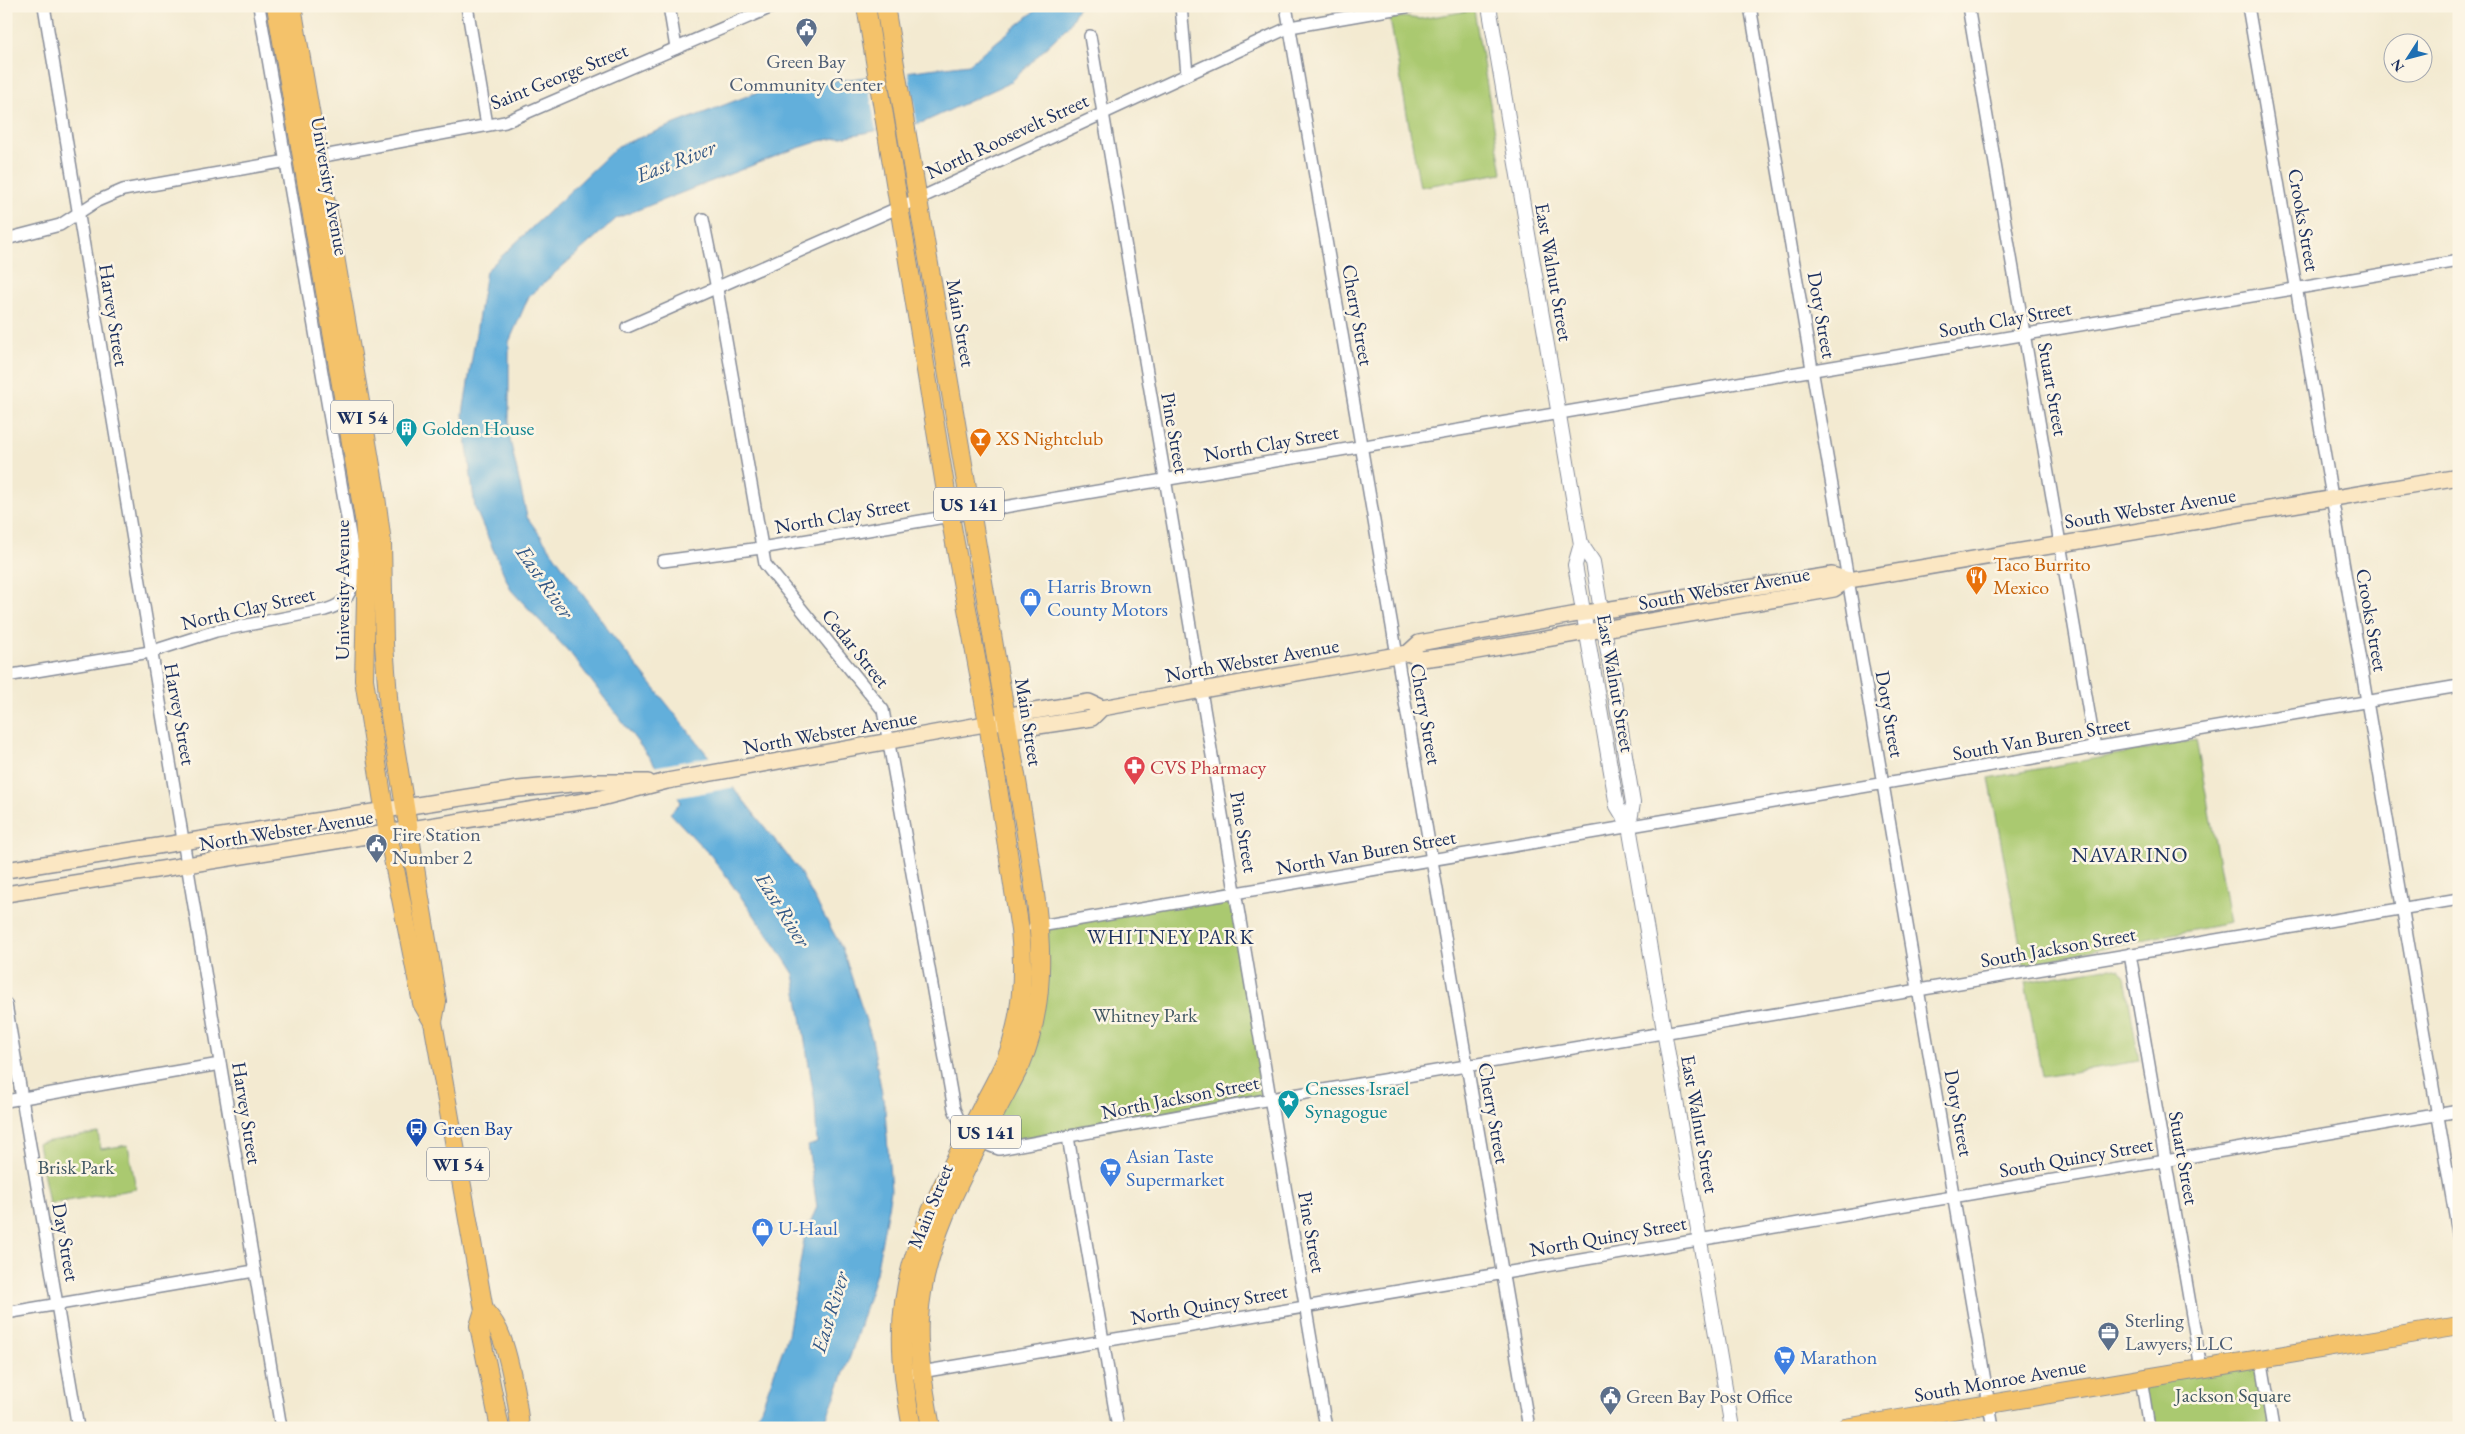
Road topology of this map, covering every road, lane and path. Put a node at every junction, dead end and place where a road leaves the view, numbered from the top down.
1 (44, 6) edge
2 (259, 6) edge
3 (276, 6) edge
4 (292, 6) edge
5 (467, 6) edge
6 (669, 6) edge
7 (774, 6) edge
8 (866, 6) edge
9 (885, 6) edge
10 (1181, 6) edge
11 (1286, 6) edge
12 (1411, 6) edge
13 (1489, 6) edge
14 (1750, 6) edge
15 (1968, 6) edge
16 (2248, 6) edge
17 (1290, 27) junction
18 (1090, 36) dead end
19 (676, 48) junction
20 (1187, 74) junction
21 (1102, 113) junction
22 (487, 125) junction
23 (318, 158) junction
24 (287, 161) junction
25 (918, 198) junction
26 (899, 207) junction
27 (78, 214) junction
28 (703, 219) dead end
29 (6, 239) edge
30 (2459, 261) edge
31 (717, 288) junction
32 (2297, 288) junction
33 (627, 327) dead end
34 (2024, 335) junction
35 (1813, 370) junction
36 (1558, 413) junction
37 (1361, 447) junction
38 (2459, 477) edge
39 (1164, 480) junction
40 (2332, 497) junction
41 (970, 512) junction
42 (950, 516) junction
43 (2060, 543) junction
44 (1580, 544) junction
45 (761, 548) junction
46 (664, 561) dead end
47 (1848, 580) junction
48 (1601, 611) junction
49 (1583, 614) junction
50 (1604, 630) junction
51 (1586, 632) junction
52 (150, 652) junction
53 (1402, 654) junction
54 (6, 676) edge
55 (2459, 686) edge
56 (1200, 689) junction
57 (2367, 702) junction
58 (1007, 720) junction
59 (988, 723) junction
60 (889, 741) junction
61 (2095, 748) junction
62 (659, 783) junction
63 (1883, 783) junction
64 (404, 808) junction
65 (384, 811) junction
66 (1629, 826) junction
67 (408, 831) junction
68 (388, 834) junction
69 (182, 841) junction
70 (1432, 860) junction
71 (186, 866) junction
72 (6, 870) edge
73 (1235, 893) junction
74 (6, 894) edge
75 (2459, 899) edge
76 (2402, 908) junction
77 (1039, 926) junction
78 (1020, 930) junction
79 (2130, 954) junction
80 (1918, 990) junction
81 (6, 1004) edge
82 (433, 1022) junction
83 (1664, 1033) junction
84 (220, 1064) junction
85 (1467, 1066) junction
86 (22, 1098) junction
87 (1270, 1100) junction
88 (6, 1101) edge
89 (2459, 1111) edge
90 (2438, 1115) junction
91 (973, 1137) junction
92 (1068, 1137) junction
93 (2166, 1161) junction
94 (1954, 1197) junction
95 (2459, 1239) edge
96 (1700, 1240) junction
97 (254, 1271) junction
98 (1502, 1273) junction
99 (57, 1305) junction
100 (1306, 1306) junction
101 (484, 1310) junction
102 (6, 1313) edge
103 (2459, 1326) edge
104 (1104, 1341) junction
105 (2262, 1357) junction
106 (2201, 1368) junction
107 (922, 1371) junction
108 (902, 1376) junction
109 (2140, 1378) junction
110 (1989, 1403) junction
111 (78, 1428) edge
112 (281, 1428) edge
113 (500, 1428) edge
114 (520, 1428) edge
115 (912, 1428) edge
116 (931, 1428) edge
117 (1118, 1428) edge
118 (1326, 1428) edge
119 (1529, 1428) edge
120 (1732, 1428) edge
121 (1845, 1428) edge
122 (1993, 1428) edge
123 (2149, 1428) edge
124 (2274, 1428) edge

1 - 27 street, Harvey Street
2 - 24 street, North Clay Street
3 - 65 main road, University Avenue / WI 54
4 - 23 main road, University Avenue / WI 54
5 - 22 street
6 - 19 street
7 - 19 street, Saint George Street
8 - 26 main road, Main Street / US 141
9 - 25 main road, Main Street / US 141
10 - 20 street
11 - 17 street, Cherry Street
12 - 17 street, North Roosevelt Street
13 - 36 street, East Walnut Street
14 - 35 street, Doty Street
15 - 34 street, Stuart Street
16 - 32 street, Crooks Street
17 - 20 street, North Roosevelt Street
17 - 37 street, Cherry Street
18 - 21 street, Pine Street
19 - 22 street, Saint George Street
20 - 21 street, North Roosevelt Street
21 - 25 street, North Roosevelt Street
21 - 39 street, Pine Street
22 - 23 street, Saint George Street
23 - 64 main road, University Avenue / WI 54
24 - 27 street
24 - 52 street, North Clay Street
25 - 26 street, North Roosevelt Street
25 - 41 main road, Main Street / US 141
26 - 31 street, North Roosevelt Street
26 - 42 main road, Main Street / US 141
27 - 29 street
27 - 52 street, Harvey Street
28 - 31 street, Cedar Street
30 - 32 street, South Clay Street
31 - 33 street, North Roosevelt Street
31 - 45 street, Cedar Street
32 - 34 street, South Clay Street
32 - 40 street, Crooks Street
34 - 35 street, South Clay Street
34 - 43 street, Stuart Street
35 - 36 street, South Clay Street
35 - 47 street, Doty Street
36 - 37 street, North Clay Street
36 - 44 street, East Walnut Street
37 - 39 street, North Clay Street
37 - 53 street, Cherry Street
38 - 40 main road, South Webster Avenue
39 - 41 street, North Clay Street
39 - 56 street, Pine Street
40 - 43 main road, South Webster Avenue
40 - 57 street, Crooks Street
41 - 42 street, North Clay Street
41 - 58 main road, Main Street / US 141
42 - 45 street, North Clay Street
42 - 59 main road, Main Street / US 141
43 - 47 main road, South Webster Avenue
43 - 61 street, Stuart Street
44 - 48 street, East Walnut Street
44 - 49 street, East Walnut Street
45 - 46 street, North Clay Street
45 - 60 street, Cedar Street
47 - 48 main road, South Webster Avenue
47 - 50 main road, South Webster Avenue
47 - 63 street, Doty Street
48 - 49 main road, North Webster Avenue
48 - 50 street, East Walnut Street
49 - 51 street, East Walnut Street
49 - 53 main road, North Webster Avenue
50 - 51 main road, North Webster Avenue
50 - 66 street, East Walnut Street
51 - 53 main road, North Webster Avenue
51 - 66 street, East Walnut Street
52 - 54 street, North Clay Street
52 - 69 street, Harvey Street
53 - 56 main road, North Webster Avenue
53 - 70 street, Cherry Street
55 - 57 street, South Van Buren Street
56 - 58 main road, North Webster Avenue
56 - 73 street, Pine Street
57 - 61 street, South Van Buren Street
57 - 76 street, Crooks Street
58 - 59 main road, North Webster Avenue
58 - 77 main road, Main Street / US 141
59 - 60 main road, North Webster Avenue
59 - 78 main road, Main Street / US 141
60 - 62 main road, North Webster Avenue
60 - 91 street, Cedar Street
61 - 63 street, South Van Buren Street
62 - 64 main road, North Webster Avenue
62 - 67 main road, North Webster Avenue
63 - 66 street, South Van Buren Street
63 - 80 street, Doty Street
64 - 65 main road, North Webster Avenue
64 - 67 main road, University Avenue / WI 54
65 - 68 main road, University Avenue / WI 54
65 - 69 main road, North Webster Avenue
66 - 70 street, North Van Buren Street
66 - 83 street, East Walnut Street
67 - 68 main road, North Webster Avenue
67 - 82 main road, University Avenue / WI 54
68 - 71 main road, North Webster Avenue
68 - 82 main road, University Avenue / WI 54
69 - 71 street, Harvey Street
69 - 72 main road, North Webster Avenue
70 - 73 street, North Van Buren Street
70 - 85 street, Cherry Street
71 - 74 main road, North Webster Avenue
71 - 84 street, Harvey Street
73 - 77 street, North Van Buren Street
73 - 87 street, Pine Street
75 - 76 street, South Jackson Street
76 - 79 street, South Jackson Street
76 - 90 street, Crooks Street
77 - 78 street, North Van Buren Street
77 - 91 main road, Main Street / US 141
78 - 91 main road, Main Street / US 141
79 - 80 street, South Jackson Street
79 - 93 street, Stuart Street
80 - 83 street, South Jackson Street
80 - 94 street, Doty Street
81 - 86 street, Day Street
82 - 101 main road, University Avenue / WI 54
83 - 85 street, North Jackson Street
83 - 96 street, East Walnut Street
84 - 86 street
84 - 97 street, Harvey Street
85 - 87 street, North Jackson Street
85 - 98 street, Cherry Street
86 - 88 street
86 - 99 street, Day Street
87 - 92 street, North Jackson Street
87 - 100 street, Pine Street
89 - 90 street, South Quincy Street
90 - 93 street, South Quincy Street
90 - 95 street, Crooks Street
91 - 92 street, North Jackson Street
91 - 107 main road, Main Street / US 141
91 - 108 main road, Main Street / US 141
92 - 104 street
93 - 94 street, South Quincy Street
93 - 106 street, Stuart Street
94 - 96 street, South Quincy Street
94 - 110 street, Doty Street
96 - 98 street, North Quincy Street
96 - 120 street, East Walnut Street
97 - 99 street
97 - 112 street, Harvey Street
98 - 100 street, North Quincy Street
98 - 119 street, Cherry Street
99 - 102 street
99 - 111 street, Day Street
100 - 104 street, North Quincy Street
100 - 118 street, Pine Street
101 - 113 main road, University Avenue / WI 54
101 - 114 main road, University Avenue / WI 54
103 - 105 main road, South Monroe Avenue
104 - 107 street, North Quincy Street
104 - 117 street
105 - 106 main road, South Monroe Avenue
105 - 124 street
106 - 109 main road, South Monroe Avenue
107 - 108 street, North Quincy Street
107 - 116 main road, Main Street / US 141
108 - 115 main road, Main Street / US 141
109 - 110 main road, South Monroe Avenue
109 - 123 street
110 - 121 main road, South Monroe Avenue
110 - 122 street, Doty Street

